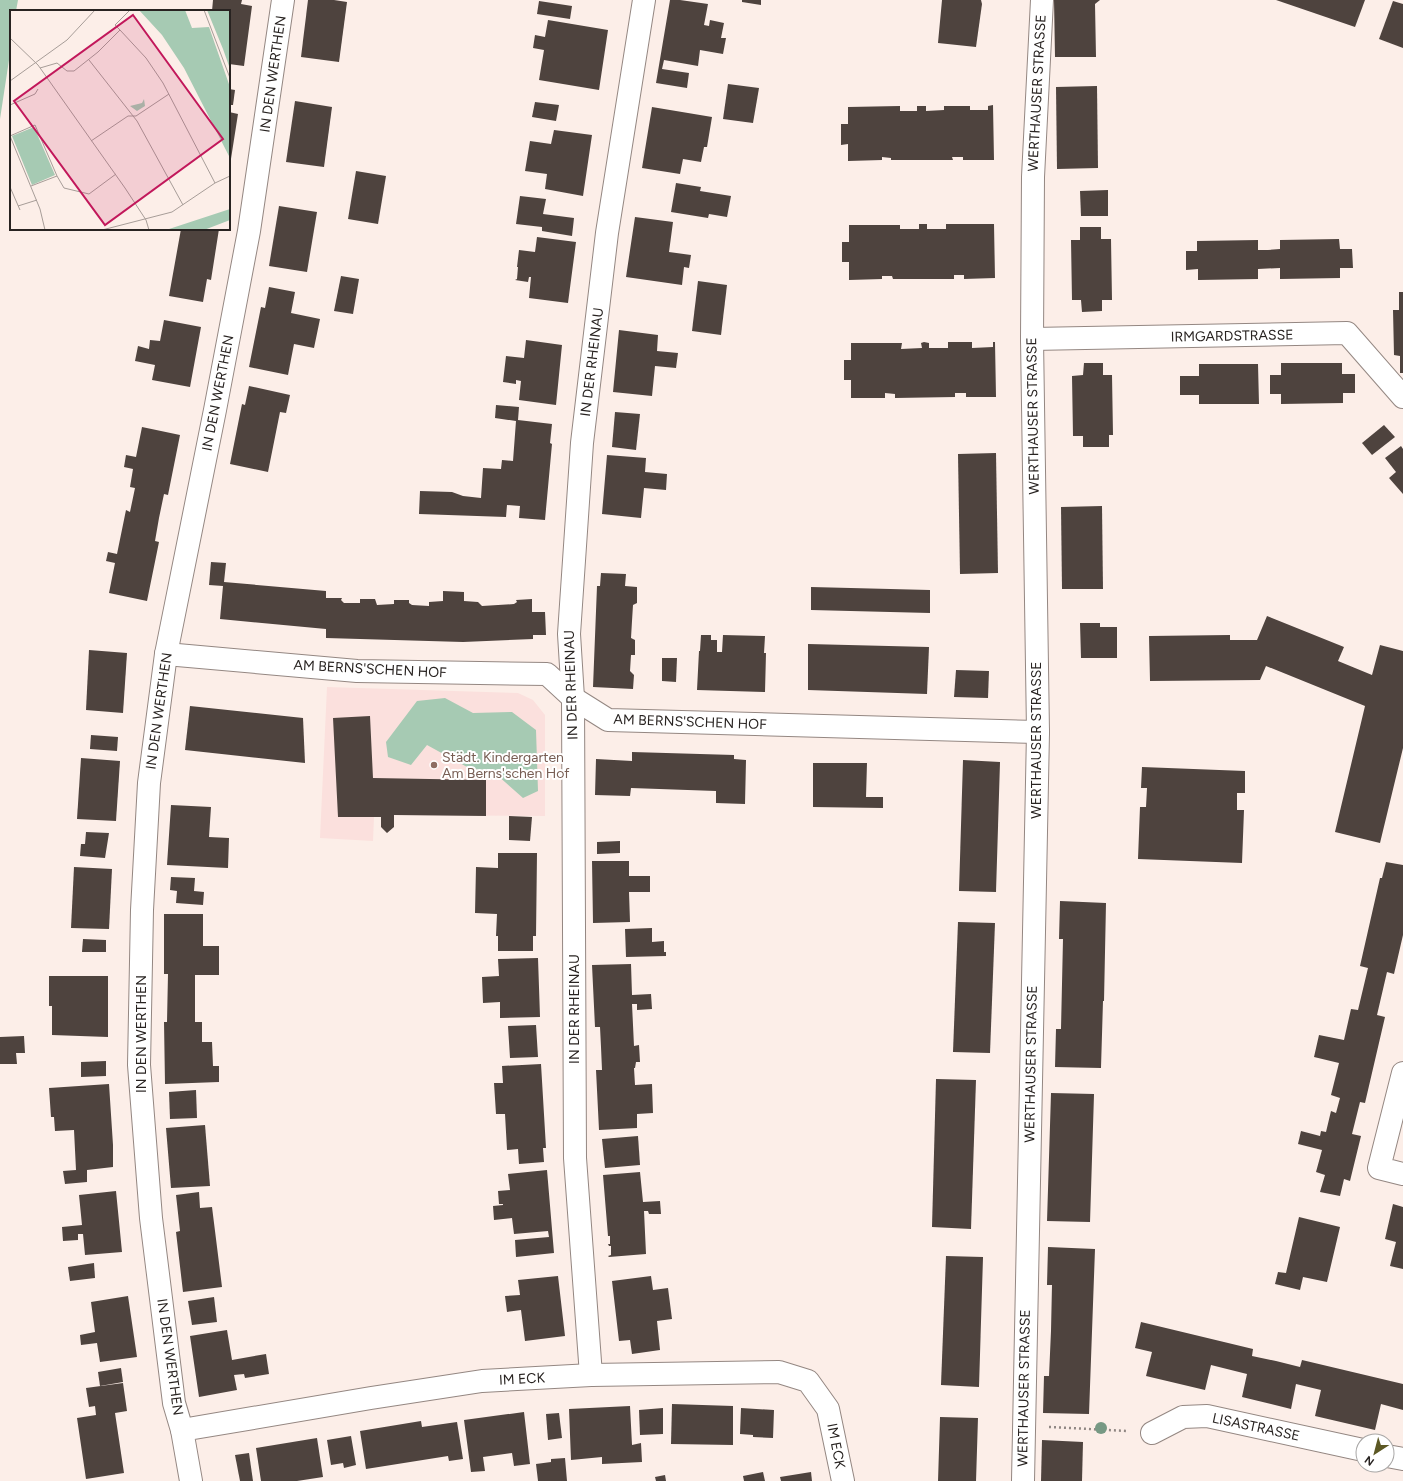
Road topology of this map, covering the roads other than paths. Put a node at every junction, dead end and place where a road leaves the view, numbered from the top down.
1 (283, 0) edge
2 (644, 0) edge
3 (1042, 0) edge
4 (1032, 339) junction
5 (1403, 397) edge
6 (166, 654) junction
7 (573, 698) junction
8 (1038, 732) junction
9 (1403, 1073) edge
10 (1403, 1174) edge
11 (591, 1375) junction
12 (182, 1430) junction
13 (1152, 1433) road end
14 (1355, 1448) edge
15 (191, 1481) edge
16 (843, 1481) edge
17 (1023, 1481) edge

1 - 6 street, IN DEN WERTHEN
2 - 7 street, IN DER RHEINAU
3 - 4 street, WERTHAUSER STRASSE
4 - 5 street, IRMGARDSTRASSE
4 - 8 street, WERTHAUSER STRASSE
6 - 7 street, AM BERNS'SCHEN HOF
6 - 12 street, IN DEN WERTHEN
7 - 8 street, AM BERNS'SCHEN HOF
7 - 11 street, IN DER RHEINAU
8 - 17 street, WERTHAUSER STRASSE
9 - 10 street
11 - 12 street, IM ECK
11 - 16 street, IM ECK
12 - 15 street
13 - 14 street, LISASTRASSE

